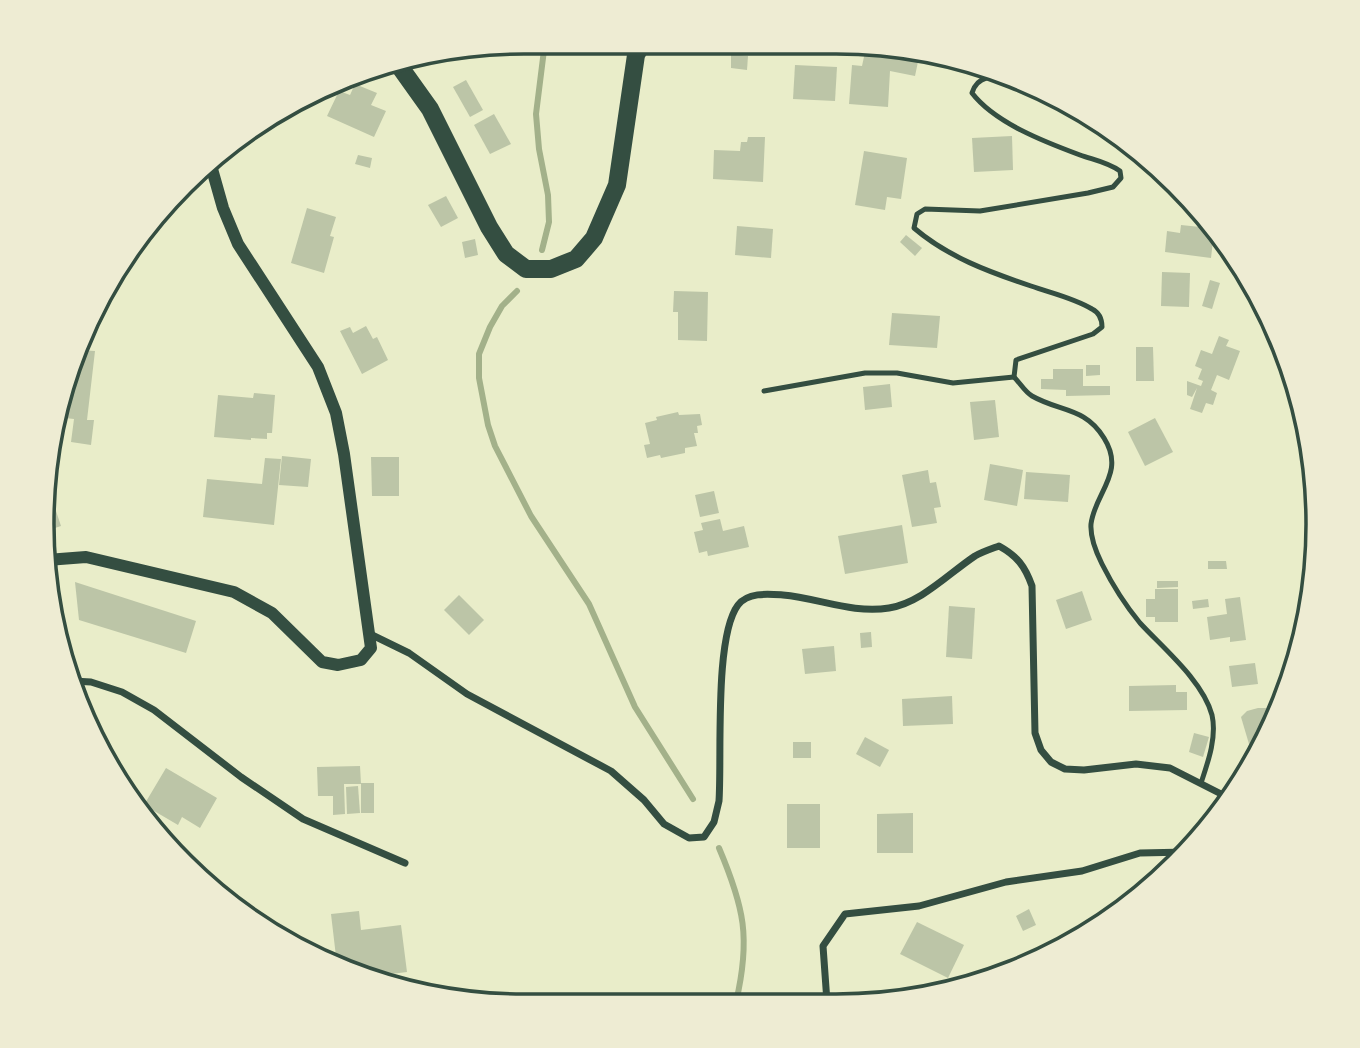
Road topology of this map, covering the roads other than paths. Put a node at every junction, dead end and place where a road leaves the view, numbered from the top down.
1 (637, 54) edge
2 (402, 70) edge
3 (985, 78) edge
4 (213, 172) edge
5 (1014, 377) junction
6 (765, 391) dead end
7 (55, 559) edge
8 (370, 634) junction
9 (81, 681) edge
10 (1201, 783) junction
11 (1221, 794) edge
12 (1172, 852) edge
13 (405, 863) dead end
14 (826, 994) edge

1 - 2 main road
3 - 5 lane
4 - 8 street
5 - 6 lane
5 - 10 lane
7 - 8 street
8 - 10 street
9 - 13 street
10 - 11 street
12 - 14 street

